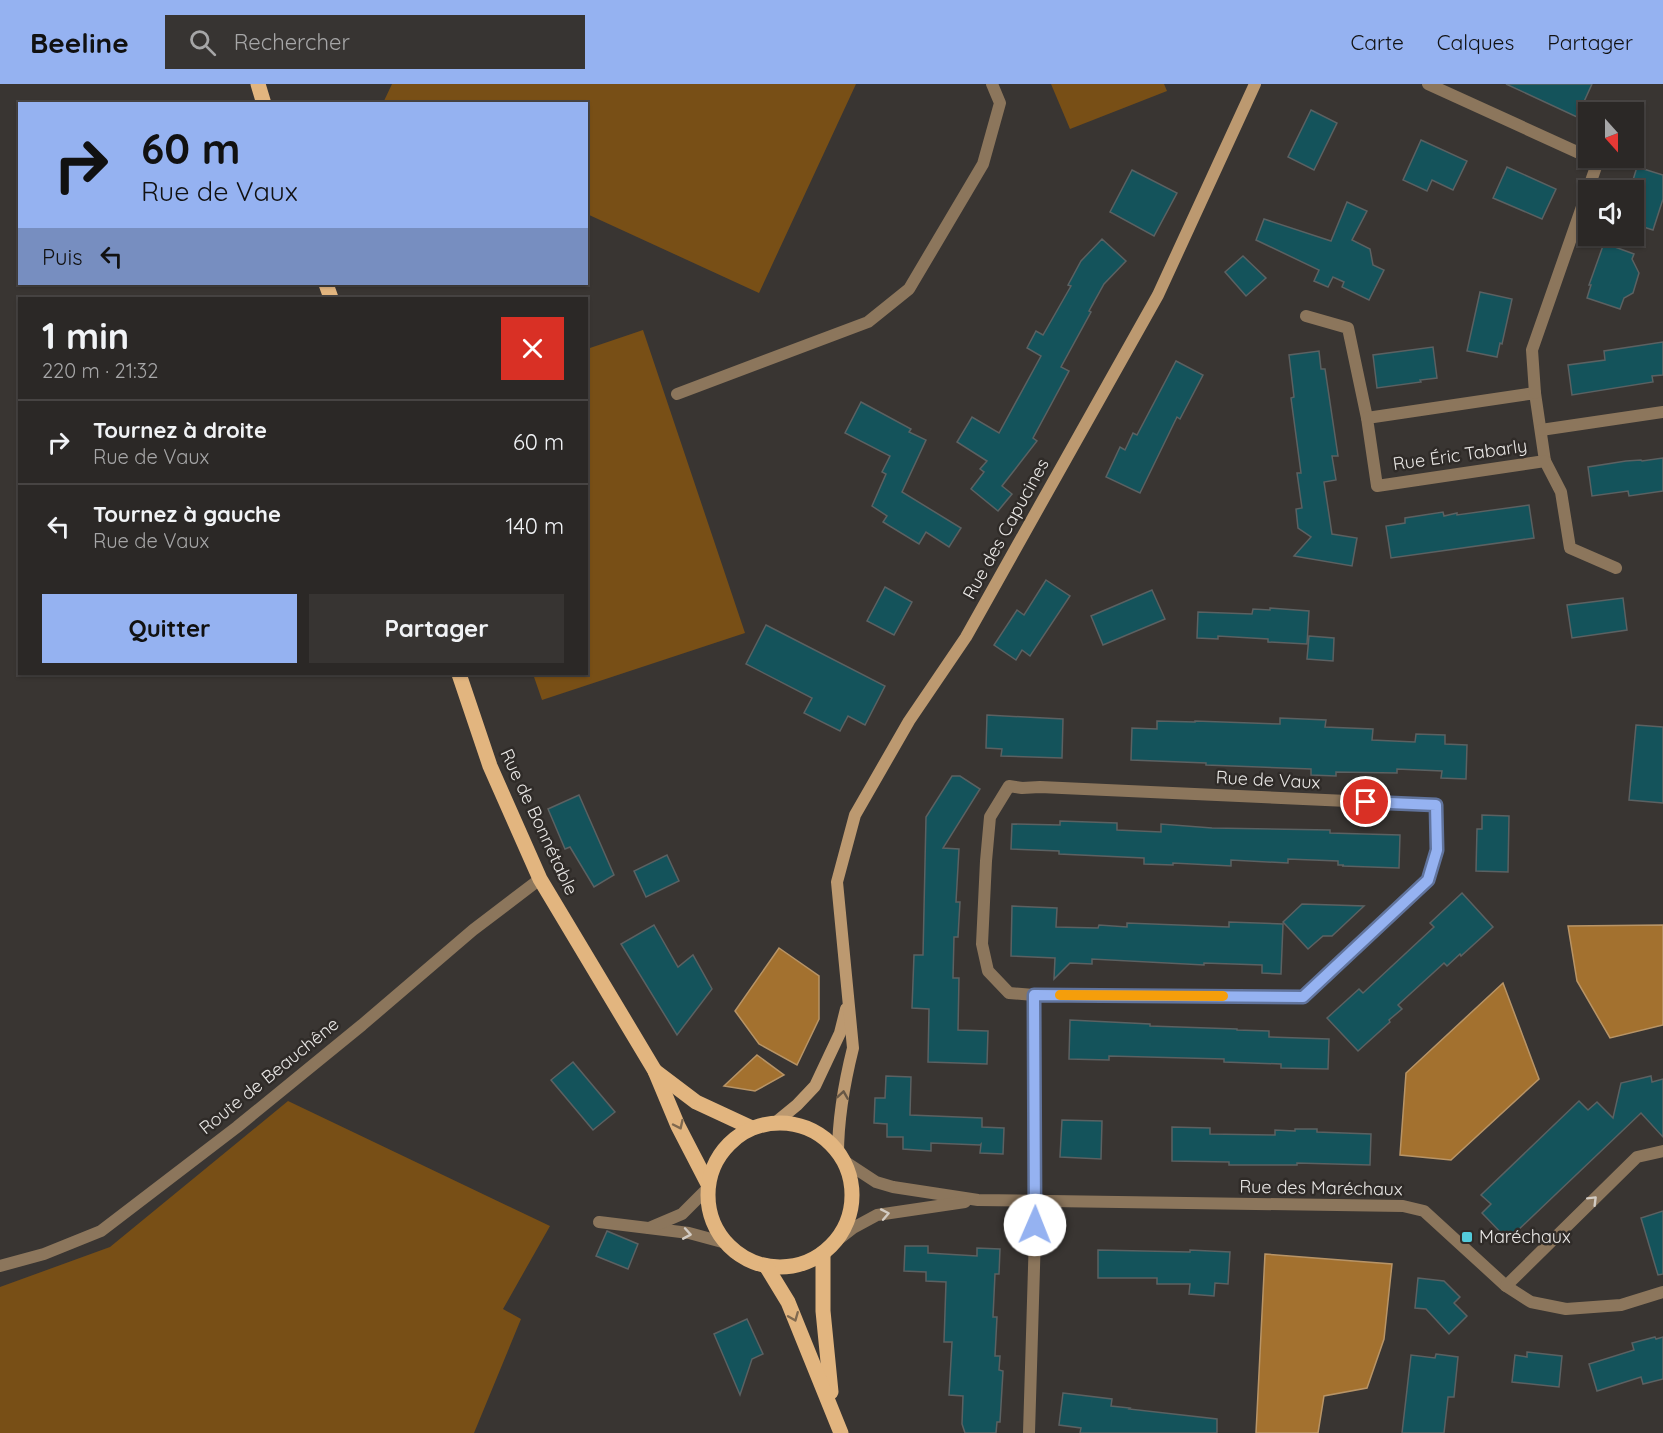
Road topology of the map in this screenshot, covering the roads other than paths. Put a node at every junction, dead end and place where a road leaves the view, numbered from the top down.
1 (258, 84) edge
2 (992, 84) edge
3 (1255, 84) edge
4 (1428, 84) edge
5 (263, 102) edge
6 (1578, 152) edge
7 (1589, 168) edge
8 (1306, 316) dead end
9 (1535, 393) junction
10 (677, 394) dead end
11 (1663, 412) edge
12 (1368, 418) junction
13 (1541, 430) junction
14 (1545, 461) junction
15 (1616, 568) dead end
16 (459, 675) edge
17 (540, 879) junction
18 (1034, 995) junction
19 (848, 999) junction
20 (655, 1071) junction
21 (775, 1124) junction
22 (752, 1128) junction
23 (1663, 1151) edge
24 (841, 1157) junction
25 (708, 1186) junction
26 (978, 1200) junction
27 (1036, 1202) junction
28 (599, 1222) dead end
29 (648, 1228) junction
30 (835, 1242) junction
31 (726, 1243) junction
32 (823, 1253) junction
33 (0, 1266) edge
34 (766, 1266) junction
35 (1506, 1286) junction
36 (1663, 1292) edge
37 (832, 1410) junction
38 (841, 1433) edge
39 (1029, 1433) edge

1 - 5 main road
2 - 10 street
3 - 19 street, Rue des Capucines
4 - 6 street
7 - 9 street, Rue Éric Tabarly
8 - 12 street, Rue Éric Tabarly
9 - 12 street
9 - 13 street, Rue Éric Tabarly
11 - 13 street, Rue Éric Tabarly
12 - 14 street, Rue Éric Tabarly
13 - 14 street, Rue Éric Tabarly
14 - 15 street, Rue Éric Tabarly
16 - 17 main road, Rue de Bonnétable
17 - 20 main road, Rue de Bonnétable
17 - 33 street, Route de Beauchêne
18 - 18 street, Rue de Vaux
18 - 27 street
19 - 21 street, Rue des Capucines
24 -> 19 street, Rue des Capucines
20 - 22 main road, Rue de Bonnétable
20 -> 25 main road, Rue de Bonnétable
21 - 22 main road
21 - 24 main road
22 - 25 main road
35 -> 23 street
24 - 26 street, Rue des Maréchaux
24 - 30 main road
25 - 29 street
25 - 31 main road
26 - 27 street, Rue des Maréchaux
30 -> 26 street, Rue des Maréchaux
27 - 35 street, Rue des Maréchaux
27 - 39 street
28 - 29 street
29 -> 31 street
30 - 32 main road
31 - 34 main road
32 - 34 main road
32 - 37 main road
34 -> 37 main road
35 - 36 street, Rue des Maréchaux
37 - 38 main road

